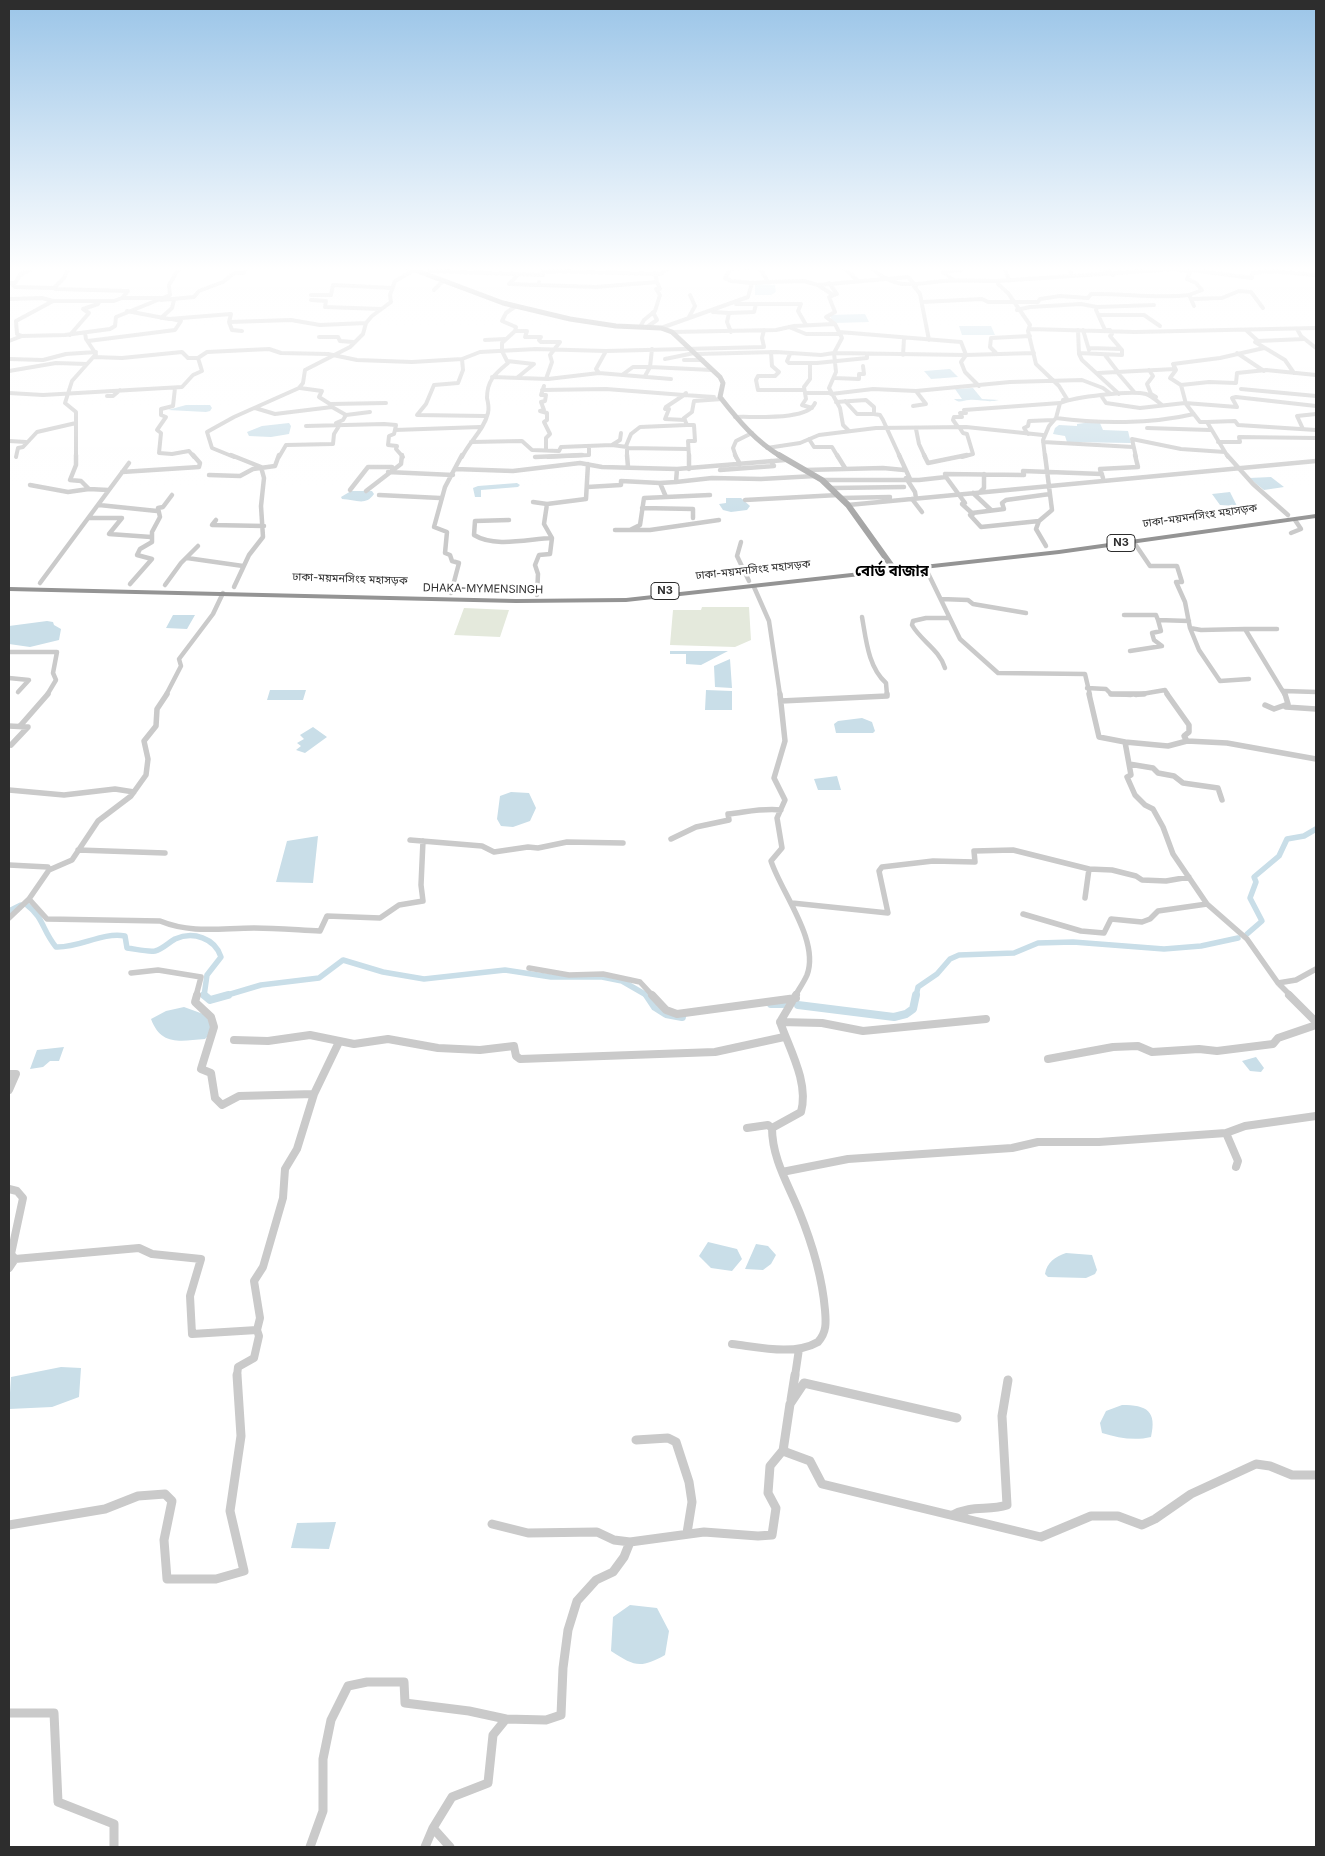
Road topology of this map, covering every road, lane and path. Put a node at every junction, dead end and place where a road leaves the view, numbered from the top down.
1 (834, 353) edge
2 (1034, 353) edge
3 (1079, 353) edge
4 (95, 354) junction
5 (166, 354) edge
6 (184, 354) edge
7 (203, 354) edge
8 (298, 354) edge
9 (476, 354) edge
10 (503, 354) edge
11 (551, 354) edge
12 (605, 354) edge
13 (651, 354) edge
14 (686, 354) edge
15 (696, 354) edge
16 (771, 354) edge
17 (786, 354) edge
18 (790, 354) junction
19 (830, 354) edge
20 (854, 354) edge
21 (867, 354) junction
22 (903, 354) joint
23 (987, 354) edge
24 (1085, 354) edge
25 (1089, 354) joint
26 (1122, 354) edge
27 (1235, 354) edge
28 (1238, 354) edge
29 (1274, 354) edge
30 (335, 355) junction
31 (966, 355) junction
32 (1105, 355) junction
33 (198, 358) junction
34 (665, 358) dead end
35 (9, 359) edge
36 (462, 359) junction
37 (684, 360) dead end
38 (703, 360) junction
39 (507, 361) junction
40 (834, 361) junction
41 (810, 363) junction
42 (87, 364) junction
43 (863, 366) dead end
44 (650, 367) junction
45 (1175, 369) junction
46 (712, 370) junction
47 (1149, 370) junction
48 (1264, 370) junction
49 (9, 371) edge
50 (1118, 372) junction
51 (599, 373) junction
52 (1098, 373) junction
53 (1294, 373) junction
54 (622, 375) junction
55 (1316, 375) edge
56 (645, 376) junction
57 (491, 377) junction
58 (518, 377) junction
59 (835, 378) junction
60 (547, 379) junction
61 (671, 379) dead end
62 (1054, 382) junction
63 (1236, 383) junction
64 (1181, 385) junction
65 (979, 386) junction
66 (175, 388) junction
67 (300, 388) junction
68 (1241, 389) junction
69 (120, 390) junction
70 (542, 390) junction
71 (916, 391) junction
72 (66, 392) junction
73 (805, 392) junction
74 (685, 393) junction
75 (831, 393) junction
76 (1111, 394) junction
77 (1119, 394) junction
78 (1135, 394) junction
79 (10, 395) edge
80 (107, 396) dead end
81 (1316, 396) edge
82 (1102, 397) junction
83 (721, 398) junction
84 (1246, 398) junction
85 (845, 401) junction
86 (836, 402) junction
87 (1061, 402) junction
88 (386, 403) dead end
89 (815, 403) dead end
90 (1185, 403) junction
91 (1168, 404) junction
92 (1162, 405) junction
93 (913, 406) dead end
94 (1316, 406) edge
95 (254, 408) junction
96 (812, 408) junction
97 (370, 412) dead end
98 (874, 414) junction
99 (1194, 414) junction
100 (1316, 414) edge
101 (346, 415) junction
102 (486, 416) junction
103 (735, 416) junction
104 (1055, 419) junction
105 (685, 420) junction
106 (1207, 422) junction
107 (76, 423) junction
108 (338, 425) junction
109 (687, 425) junction
110 (306, 426) dead end
111 (959, 427) junction
112 (480, 428) junction
113 (885, 428) junction
114 (1147, 428) dead end
115 (916, 429) junction
116 (1303, 429) junction
117 (395, 430) junction
118 (1210, 430) junction
119 (1316, 430) edge
120 (849, 431) junction
121 (621, 433) dead end
122 (752, 433) junction
123 (1028, 434) junction
124 (1044, 436) junction
125 (1316, 438) edge
126 (809, 439) junction
127 (9, 441) edge
128 (26, 442) junction
129 (471, 442) junction
130 (1043, 442) junction
131 (1218, 442) junction
132 (612, 445) junction
133 (589, 447) junction
134 (626, 447) junction
135 (767, 448) junction
136 (1133, 448) junction
137 (546, 449) junction
138 (688, 449) junction
139 (1225, 452) junction
140 (16, 457) dead end
141 (535, 457) dead end
142 (785, 460) junction
143 (771, 461) junction
144 (1316, 461) edge
145 (129, 463) dead end
146 (588, 464) junction
147 (740, 464) junction
148 (261, 467) junction
149 (628, 467) junction
150 (392, 468) junction
151 (845, 468) junction
152 (1235, 468) junction
153 (677, 469) junction
154 (689, 469) junction
155 (720, 470) dead end
156 (805, 470) junction
157 (904, 470) junction
158 (122, 472) junction
159 (388, 472) junction
160 (454, 472) junction
161 (1046, 472) junction
162 (209, 474) dead end
163 (984, 474) junction
164 (1102, 474) junction
165 (814, 476) junction
166 (946, 477) junction
167 (895, 478) junction
168 (908, 479) junction
169 (822, 480) junction
170 (676, 482) junction
171 (1104, 482) junction
172 (660, 483) junction
173 (30, 485) dead end
174 (1048, 486) junction
175 (587, 487) junction
176 (904, 487) junction
177 (831, 488) junction
178 (89, 489) junction
179 (108, 490) junction
180 (350, 490) dead end
181 (366, 491) dead end
182 (980, 492) junction
183 (972, 493) junction
184 (958, 494) junction
185 (1050, 494) junction
186 (172, 495) dead end
187 (379, 495) dead end
188 (710, 495) dead end
189 (838, 496) junction
190 (666, 497) junction
191 (440, 498) junction
192 (913, 499) junction
193 (745, 500) dead end
194 (893, 501) junction
195 (533, 502) dead end
196 (547, 504) junction
197 (99, 505) junction
198 (848, 505) junction
199 (642, 508) junction
200 (991, 510) junction
201 (157, 511) junction
202 (1316, 511) edge
203 (922, 512) dead end
204 (972, 514) junction
205 (1288, 515) junction
206 (1316, 516) edge
207 (89, 518) junction
208 (694, 518) dead end
209 (216, 520) dead end
210 (509, 520) dead end
211 (719, 520) dead end
212 (1296, 520) junction
213 (1039, 521) junction
214 (264, 526) junction
215 (615, 530) dead end
216 (628, 531) junction
217 (1291, 533) dead end
218 (151, 537) junction
219 (552, 538) junction
220 (1133, 541) junction
221 (741, 542) dead end
222 (198, 546) dead end
223 (1046, 546) junction
224 (187, 558) junction
225 (891, 565) junction
226 (243, 566) junction
227 (925, 567) junction
228 (9, 583) edge
229 (40, 583) junction
230 (130, 584) junction
231 (752, 584) junction
232 (166, 585) junction
233 (234, 587) junction
234 (9, 589) edge
235 (223, 593) junction
236 (451, 593) junction
237 (537, 595) junction
238 (941, 599) junction
239 (1026, 613) dead end
240 (1124, 615) dead end
241 (862, 617) dead end
242 (949, 618) junction
243 (1158, 620) junction
244 (1189, 621) junction
245 (1190, 628) junction
246 (1246, 629) junction
247 (1277, 630) dead end
248 (1130, 651) dead end
249 (9, 652) edge
250 (945, 668) dead end
251 (9, 678) edge
252 (1249, 679) dead end
253 (1087, 688) junction
254 (1284, 691) junction
255 (18, 692) dead end
256 (1316, 692) edge
257 (781, 701) junction
258 (1264, 705) dead end
259 (1286, 707) junction
260 (1316, 709) edge
261 (9, 726) edge
262 (20, 726) junction
263 (1187, 741) junction
264 (10, 742) edge
265 (1125, 742) junction
266 (1316, 758) edge
267 (1129, 764) junction
268 (9, 790) edge
269 (134, 792) junction
270 (1222, 800) dead end
271 (780, 810) junction
272 (671, 839) dead end
273 (410, 840) dead end
274 (423, 841) junction
275 (623, 842) dead end
276 (78, 850) junction
277 (165, 853) dead end
278 (9, 865) edge
279 (1089, 869) junction
280 (49, 870) junction
281 (1189, 876) junction
282 (1085, 898) dead end
283 (29, 899) junction
284 (792, 903) junction
285 (1207, 904) junction
286 (1023, 914) dead end
287 (9, 918) edge
288 (529, 968) dead end
289 (1316, 969) edge
290 (131, 973) dead end
291 (1278, 983) junction
292 (796, 998) junction
293 (986, 1019) dead end
294 (780, 1022) junction
295 (1316, 1024) edge
296 (784, 1037) junction
297 (234, 1040) dead end
298 (339, 1042) junction
299 (1048, 1059) dead end
300 (9, 1074) edge
301 (9, 1090) edge
302 (314, 1094) junction
303 (1316, 1116) edge
304 (747, 1128) dead end
305 (772, 1128) junction
306 (1226, 1133) junction
307 (1236, 1167) dead end
308 (782, 1172) junction
309 (9, 1190) edge
310 (15, 1259) junction
311 (9, 1268) edge
312 (257, 1330) junction
313 (732, 1344) dead end
314 (799, 1349) junction
315 (1008, 1380) dead end
316 (957, 1418) dead end
317 (636, 1440) dead end
318 (1316, 1475) edge
319 (953, 1515) junction
320 (492, 1524) dead end
321 (9, 1525) edge
322 (686, 1533) junction
323 (630, 1542) junction
324 (9, 1713) edge
325 (506, 1719) junction
326 (433, 1828) junction
327 (114, 1847) edge
328 (310, 1847) edge
329 (425, 1847) edge
330 (450, 1847) edge

1 - 40 street
2 - 62 street
3 - 52 street
4 - 5 street
4 - 35 street
4 - 42 street
6 - 33 street
7 - 33 street
8 - 30 street
9 - 36 street
10 - 39 street
11 - 60 street
12 - 51 street
13 - 44 street
14 - 34 street
15 - 38 main road
16 - 73 street
17 - 18 street
18 - 19 street
18 - 41 street
20 - 21 street
21 - 22 street
21 - 40 street
22 - 31 street
23 - 31 street
24 - 25 street
25 - 32 street
26 - 32 street
27 - 45 street
28 - 48 street
29 - 53 street
30 - 36 street
30 - 67 street
31 - 65 street
32 - 50 street
33 - 66 street
36 - 102 street
37 - 38 street
38 - 46 main road
39 - 57 street
39 - 58 street
40 - 41 street
40 - 59 street
41 - 73 street
42 - 49 street
42 - 72 street
43 - 59 street
44 - 46 street
44 - 54 street
44 - 56 street
45 - 47 street
45 - 64 street
46 - 83 main road
47 - 50 street
47 - 91 street
48 - 53 street
48 - 63 street
50 - 52 street
50 - 78 street
51 - 54 street
51 - 60 street
52 - 77 street
53 - 55 street
54 - 56 street
56 - 61 street
57 - 58 street
57 - 102 street
58 - 60 street
59 - 75 street
60 - 70 street
62 - 65 street
62 - 76 street
62 - 87 street
63 - 64 street
63 - 68 street
64 - 90 street
65 - 71 street
66 - 69 street
66 - 158 street
67 - 88 street
67 - 95 street
68 - 81 street
68 - 84 street
69 - 72 street
69 - 80 street
70 - 74 street
70 - 137 street
71 - 75 street
71 - 93 street
72 - 79 street
72 - 107 street
73 - 75 street
73 - 96 street
74 - 83 street
74 - 105 street
75 - 86 street
76 - 77 street
76 - 82 street
77 - 78 street
78 - 92 street
82 - 87 street
82 - 92 street
83 - 103 main road
83 - 105 street
84 - 90 street
84 - 94 street
85 - 86 street
85 - 98 street
85 - 98 street
86 - 120 street
87 - 104 street
87 - 111 street
89 - 96 street
90 - 91 street
90 - 99 street
91 - 92 street
95 - 101 street
95 - 148 street
96 - 103 street
97 - 101 street
98 - 113 street
99 - 104 street
99 - 106 street
100 - 116 street
101 - 108 street
102 - 112 street
103 - 122 main road
104 - 123 street
104 - 124 street
105 - 109 street
106 - 116 street
106 - 118 street
107 - 128 street
107 - 178 street
108 - 110 street
108 - 117 street
108 - 148 street
109 - 134 street
109 - 138 street
111 - 115 street
111 - 115 street
111 - 123 street
112 - 117 street
112 - 129 street
113 - 115 street
113 - 120 street
113 - 157 street
114 - 118 street
116 - 119 street
117 - 150 street
118 - 131 street
120 - 126 street
121 - 132 street
122 - 135 main road
122 - 147 street
123 - 124 street
124 - 130 street
125 - 131 street
126 - 135 street
126 - 151 street
127 - 128 street
128 - 140 street
129 - 137 street
129 - 160 street
130 - 136 street
130 - 161 street
131 - 139 street
132 - 133 street
132 - 134 street
133 - 137 street
133 - 141 street
134 - 138 street
134 - 149 street
135 - 142 main road
136 - 139 street
136 - 164 street
138 - 154 street
139 - 152 street
142 - 143 street
142 - 156 main road
143 - 147 street
143 - 155 street
144 - 152 street
145 - 158 street
146 - 149 street
146 - 160 street
146 - 175 street
147 - 154 street
148 - 162 street
148 - 214 street
149 - 153 street
150 - 159 street
150 - 180 street
151 - 156 street
151 - 157 street
152 - 171 street
152 - 205 street
153 - 154 street
153 - 170 street
156 - 165 main road
157 - 168 street
158 - 179 street
159 - 160 street
159 - 181 street
160 - 191 street
161 - 163 street
161 - 164 street
161 - 174 street
163 - 166 street
163 - 182 street
164 - 171 street
165 - 169 main road
165 - 170 street
166 - 168 street
166 - 184 street
167 - 168 street
167 - 169 street
167 - 176 street
168 - 192 street
169 - 177 main road
170 - 172 street
171 - 174 street
172 - 175 street
172 - 190 street
173 - 178 street
174 - 182 street
174 - 185 street
175 - 196 street
176 - 177 street
176 - 192 street
177 - 189 main road
178 - 179 street
179 - 197 street
182 - 183 street
183 - 184 street
183 - 200 street
184 - 192 street
184 - 204 street
185 - 200 street
185 - 213 street
186 - 201 street
187 - 191 street
188 - 190 street
189 - 193 street
189 - 194 street
189 - 198 main road
190 - 199 street
191 - 236 street
192 - 194 street
192 - 203 street
194 - 198 street
195 - 196 street
196 - 219 street
197 - 201 street
197 - 207 street
198 - 225 main road
199 - 208 street
199 - 216 street
200 - 204 street
201 - 218 street
202 - 205 highway, ঢাকা-ময়মনসিংহ মহাসড়ক / N3
204 - 213 street
205 - 223 highway, ঢাকা-ময়মনসিংহ মহাসড়ক / N3
206 - 212 highway, ঢাকা-ময়মনসিংহ মহাসড়ক / N3
207 - 218 street
207 - 229 street
209 - 214 street
210 - 219 street
211 - 216 street
212 - 217 street
212 - 220 highway, ঢাকা-ময়মনসিংহ মহাসড়ক / N3
213 - 223 street
214 - 226 street
215 - 216 street
218 - 230 street
219 - 237 street
220 - 227 highway, ঢাকা-ময়মনসিংহ মহাসড়ক / N3
220 - 244 street
221 - 231 street
222 - 224 street
223 - 225 highway, ঢাকা-ময়মনসিংহ মহাসড়ক / N3
224 - 226 street
224 - 232 street
225 - 231 highway, ঢাকা-ময়মনসিংহ মহাসড়ক / N3
226 - 233 street
227 - 231 highway, DHAKA-MYMENSINGH / N3
227 - 238 street
228 - 229 highway, ঢাকা-ময়মনসিংহ মহাসড়ক / N3
229 - 230 highway, ঢাকা-ময়মনসিংহ মহাসড়ক / N3
230 - 232 highway, ঢাকা-ময়মনসিংহ মহাসড়ক / N3
231 - 235 highway, DHAKA-MYMENSINGH / N3
231 - 237 highway, ঢাকা-ময়মনসিংহ মহাসড়ক / N3
231 - 257 street
232 - 233 highway, ঢাকা-ময়মনসিংহ মহাসড়ক / N3
233 - 236 highway, ঢাকা-ময়মনসিংহ মহাসড়ক / N3
234 - 235 highway, DHAKA-MYMENSINGH / N3
235 - 269 street
236 - 237 highway, ঢাকা-ময়মনসিংহ মহাসড়ক / N3
238 - 239 street
238 - 242 street
240 - 243 street
241 - 257 street
242 - 250 street
242 - 253 street
243 - 244 street
243 - 248 street
244 - 245 street
245 - 246 street
245 - 252 street
246 - 247 street
246 - 254 street
249 - 262 street
251 - 255 street
253 - 263 street
253 - 265 street
254 - 256 street
254 - 259 street
257 - 271 street
258 - 259 street
259 - 260 street
261 - 262 street
262 - 264 street
263 - 265 street
263 - 266 street
265 - 267 street
267 - 270 street
267 - 281 street
268 - 269 street
269 - 276 street
271 - 272 street
271 - 284 street
273 - 274 street
274 - 275 street
274 - 283 street
276 - 277 street
276 - 280 street
278 - 280 street
279 - 281 street
279 - 282 street
279 - 284 street
280 - 283 street
281 - 285 street
283 - 287 street
284 - 292 street
285 - 286 street
285 - 291 street
288 - 292 street
289 - 291 street
290 - 302 street
291 - 295 street
292 - 294 street
293 - 294 street
294 - 296 street
295 - 299 street
296 - 298 street
296 - 305 street
297 - 298 street
298 - 302 street
300 - 301 street
302 - 312 street
303 - 306 street
304 - 305 street
305 - 308 street
306 - 307 street
306 - 308 street
308 - 314 street
309 - 310 street
310 - 311 street
310 - 312 street
312 - 321 street
313 - 314 street
314 - 322 street
315 - 319 street
316 - 319 street
317 - 322 street
318 - 319 street
320 - 323 street
322 - 323 street
323 - 325 street
324 - 327 street
325 - 326 street
325 - 328 street
326 - 329 street
326 - 330 street

